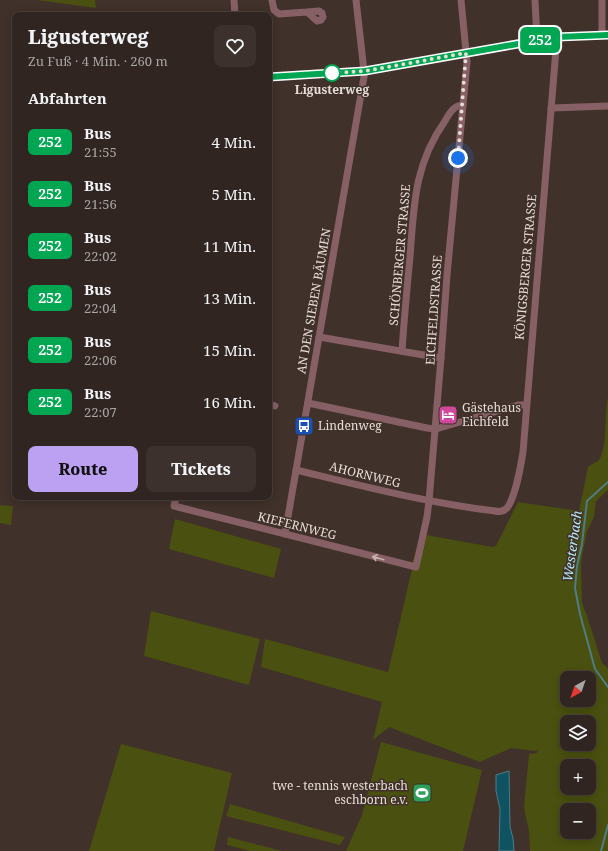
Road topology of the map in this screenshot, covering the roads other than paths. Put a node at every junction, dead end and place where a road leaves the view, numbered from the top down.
1 (234, 0) edge
2 (272, 0) edge
3 (356, 0) edge
4 (461, 0) edge
5 (535, 0) edge
6 (602, 0) edge
7 (236, 12) edge
8 (306, 12) dead end
9 (605, 35) edge
10 (557, 37) junction
11 (538, 40) junction
12 (466, 53) junction
13 (364, 71) junction
14 (272, 78) edge
15 (463, 105) junction
16 (608, 106) edge
17 (551, 108) junction
18 (319, 337) junction
19 (402, 351) junction
20 (441, 358) junction
21 (308, 403) junction
22 (526, 405) junction
23 (436, 429) junction
24 (296, 470) junction
25 (511, 498) joint
26 (175, 500) edge
27 (429, 501) junction
28 (285, 534) junction
29 (416, 567) joint

1 - 7 street
2 - 8 street
3 - 13 street
4 - 12 street, EICHFELDSTRASSE
5 - 11 street
6 - 9 street
9 - 10 street
10 - 11 street
10 - 17 street, KÖNIGSBERGER STRASSE
11 - 12 street
12 - 13 street
12 - 15 street, EICHFELDSTRASSE
13 - 14 street
13 - 18 street, AN DEN SIEBEN BÄUMEN
15 - 19 street, SCHÖNBERGER STRASSE
15 - 20 street, EICHFELDSTRASSE
16 - 17 street
17 - 22 street, KÖNIGSBERGER STRASSE
18 - 19 street
18 - 21 street, AN DEN SIEBEN BÄUMEN
19 - 20 street
20 - 23 street, EICHFELDSTRASSE
21 - 23 street
21 - 24 street, AN DEN SIEBEN BÄUMEN
22 - 23 street
22 - 25 street, KÖNIGSBERGER STRASSE
23 - 27 street, EICHFELDSTRASSE
24 - 27 street, AHORNWEG
24 - 28 street, AN DEN SIEBEN BÄUMEN
25 - 27 street, AHORNWEG
26 - 28 street, KIEFERNWEG
27 - 29 street, EICHFELDSTRASSE
29 -> 28 street, KIEFERNWEG

